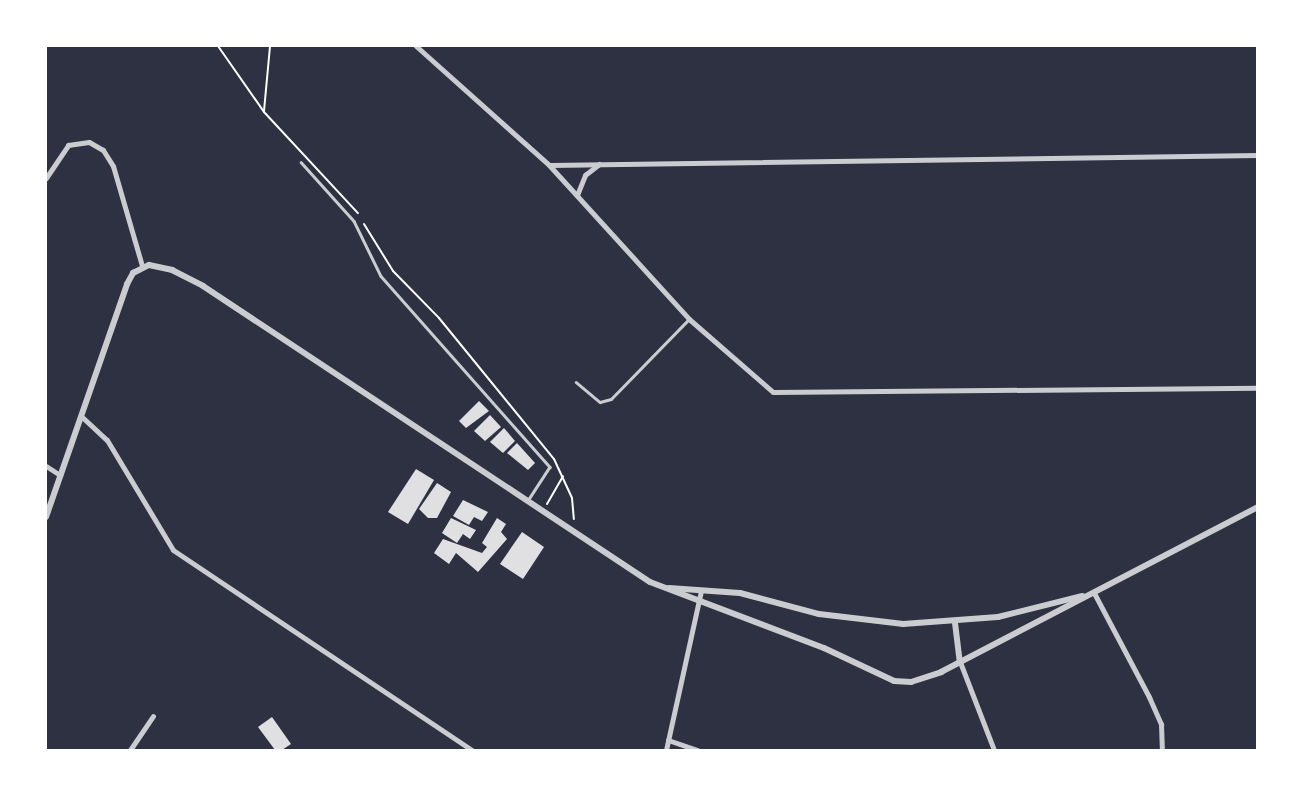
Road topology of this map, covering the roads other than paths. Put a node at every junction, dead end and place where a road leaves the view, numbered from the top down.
1 (416, 46) edge
2 (1258, 155) edge
3 (301, 162) dead end
4 (598, 164) junction
5 (550, 165) junction
6 (46, 178) edge
7 (577, 195) junction
8 (142, 266) junction
9 (690, 319) junction
10 (576, 382) dead end
11 (1258, 388) edge
12 (81, 416) junction
13 (46, 466) edge
14 (60, 475) junction
15 (527, 501) junction
16 (1257, 509) edge
17 (46, 516) edge
18 (661, 587) junction
19 (701, 591) junction
20 (1094, 593) junction
21 (699, 604) junction
22 (955, 623) junction
23 (960, 662) junction
24 (153, 716) dead end
25 (668, 740) junction
26 (130, 751) edge
27 (472, 751) edge
28 (666, 751) edge
29 (697, 751) edge
30 (994, 751) edge
31 (1162, 751) edge

1 - 5 street
2 - 4 street
3 - 15 lane
4 - 5 street
4 - 7 street
5 - 7 street
6 - 8 street
7 - 9 street
8 - 12 street
8 - 15 street
9 - 10 lane
9 - 11 street
12 - 14 street
12 - 27 street
13 - 14 street
14 - 17 street
15 - 18 street
16 - 20 street
18 - 19 street
18 - 21 street
19 - 21 street
19 - 22 street
20 - 22 street
20 - 23 street
20 - 31 street
21 - 23 street
21 - 25 street
22 - 23 street
23 - 30 street
24 - 26 street
25 - 28 street
25 - 29 street

